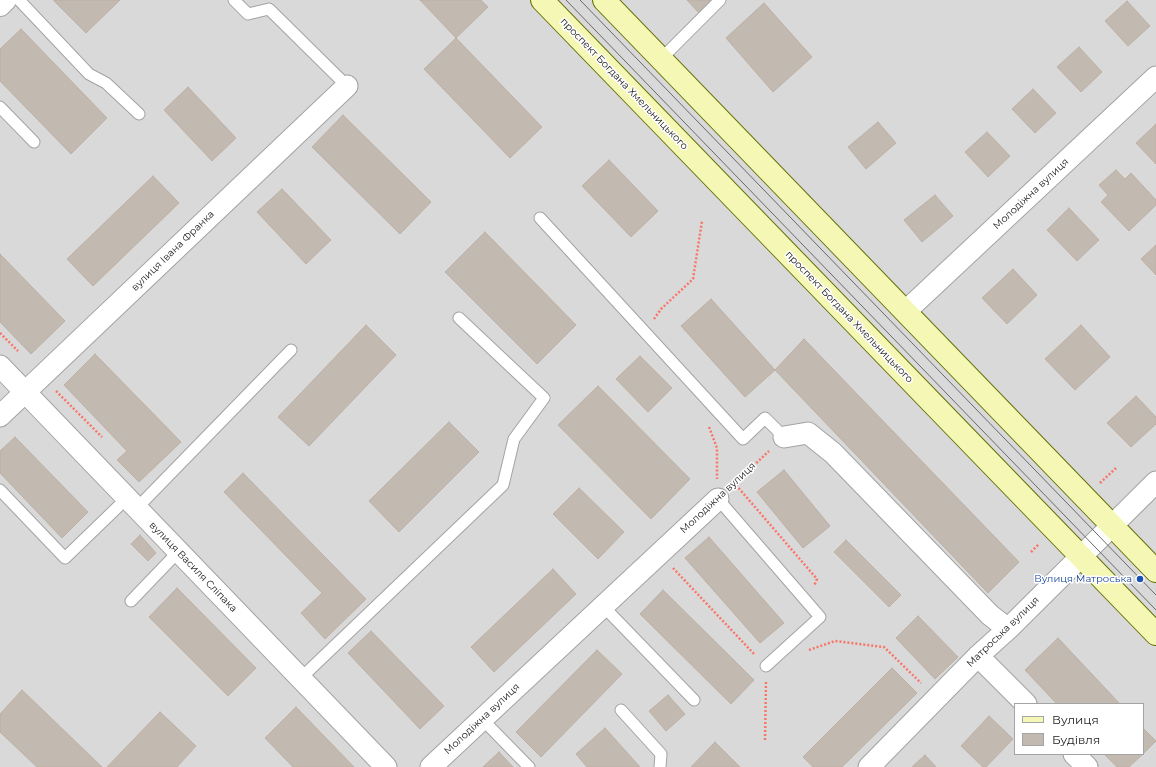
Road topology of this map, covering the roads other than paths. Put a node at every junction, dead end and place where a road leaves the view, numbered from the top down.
1 (5, 0) edge
2 (19, 0) edge
3 (234, 0) edge
4 (542, 0) edge
5 (604, 0) edge
6 (720, 0) edge
7 (0, 5) edge
8 (661, 59) junction
9 (1156, 77) edge
10 (347, 86) joint
11 (0, 107) edge
12 (139, 114) dead end
13 (34, 142) dead end
14 (540, 218) dead end
15 (906, 312) junction
16 (459, 318) dead end
17 (292, 350) dead end
18 (0, 366) edge
19 (25, 392) junction
20 (0, 416) edge
21 (784, 437) joint
22 (1156, 482) edge
23 (0, 490) edge
24 (718, 499) joint
25 (132, 503) junction
26 (1112, 525) junction
27 (178, 552) junction
28 (1081, 556) junction
29 (1156, 571) edge
30 (131, 601) dead end
31 (603, 606) junction
32 (1008, 629) junction
33 (1156, 634) edge
34 (978, 656) junction
35 (766, 666) road end
36 (301, 678) junction
37 (694, 700) dead end
38 (1025, 703) edge
39 (621, 710) dead end
40 (482, 719) junction
41 (1075, 755) edge
42 (386, 767) edge
43 (431, 767) edge
44 (529, 767) edge
45 (660, 767) edge
46 (869, 767) edge
47 (1087, 767) edge

1 - 7 street
2 - 12 lane
3 - 10 lane
4 - 28 main road, проспект Богдана Хмельницького
5 - 8 main road
6 - 8 lane
8 - 15 main road
9 - 15 street, Молодіжна вулиця
10 - 19 street, вулиця Івана Франка
11 - 13 lane
14 - 21 lane
15 - 26 main road
16 - 36 lane
17 - 25 lane
18 - 19 street, вулиця Василя Сліпака
19 - 20 street, вулиця Івана Франка
19 - 25 street, вулиця Василя Сліпака
21 - 32 street
22 - 26 street, Матроська вулиця
23 - 25 lane
24 - 31 street, Молодіжна вулиця
24 - 35 lane
25 - 27 street, вулиця Василя Сліпака
26 - 28 street, Матроська вулиця
26 - 29 main road
27 - 30 lane
27 - 36 street, вулиця Василя Сліпака
28 - 32 street, Матроська вулиця
28 - 33 main road, проспект Богдана Хмельницького
31 - 37 lane
31 - 40 street, Молодіжна вулиця
32 - 34 street, Матроська вулиця
34 - 38 street
34 - 46 street, Матроська вулиця
36 - 42 street, вулиця Василя Сліпака
39 - 45 lane
40 - 43 street, Молодіжна вулиця
40 - 44 lane
41 - 47 street

